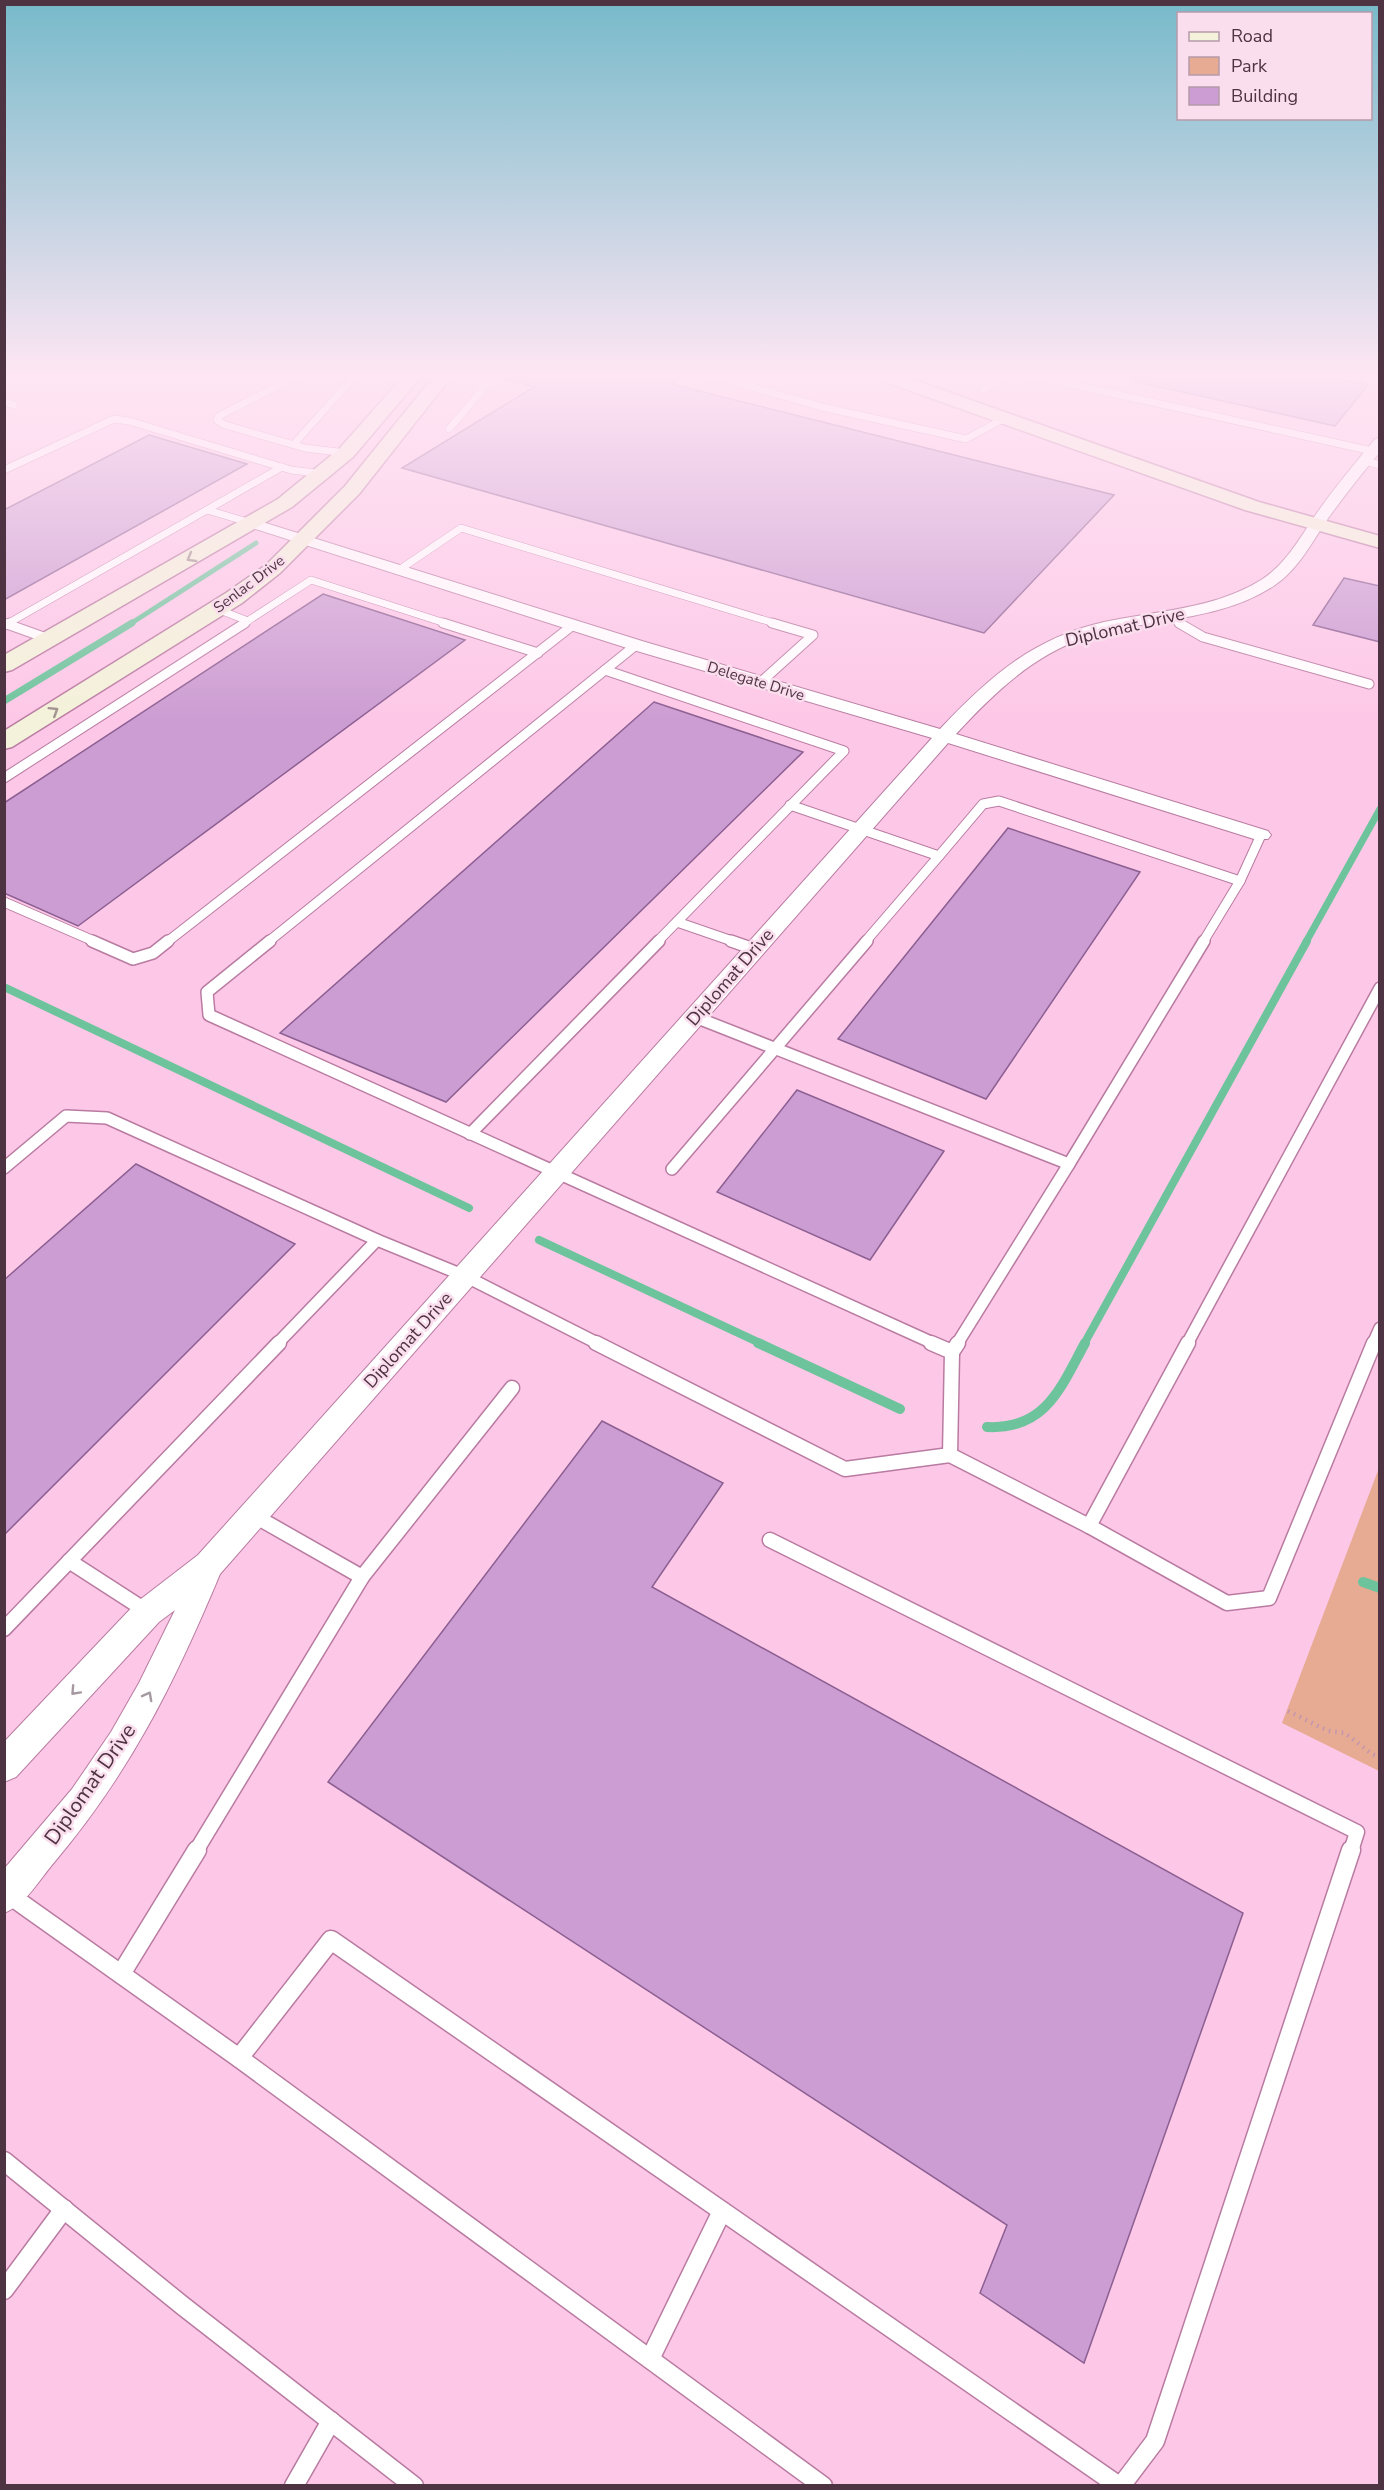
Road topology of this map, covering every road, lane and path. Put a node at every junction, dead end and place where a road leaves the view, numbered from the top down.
1 (247, 487) edge
2 (306, 487) edge
3 (354, 487) edge
4 (1199, 487) edge
5 (1347, 487) edge
6 (1293, 498) dead end
7 (207, 510) junction
8 (1321, 518) junction
9 (251, 523) junction
10 (1380, 525) edge
11 (302, 541) junction
12 (1380, 543) edge
13 (399, 570) junction
14 (217, 609) junction
15 (1167, 616) junction
16 (248, 621) junction
17 (6, 625) edge
18 (573, 625) junction
19 (49, 639) junction
20 (636, 645) junction
21 (538, 653) junction
22 (4, 665) edge
23 (605, 670) junction
24 (761, 682) junction
25 (1369, 684) dead end
26 (944, 736) junction
27 (4, 742) edge
28 (4, 778) edge
29 (790, 805) junction
30 (861, 830) junction
31 (1261, 835) joint
32 (939, 855) junction
33 (1240, 880) junction
34 (4, 902) edge
35 (677, 922) junction
36 (754, 949) junction
37 (1380, 988) edge
38 (695, 1017) junction
39 (775, 1047) junction
40 (470, 1134) junction
41 (1069, 1164) junction
42 (4, 1168) edge
43 (672, 1169) dead end
44 (557, 1173) junction
45 (377, 1240) junction
46 (465, 1276) junction
47 (1380, 1328) edge
48 (952, 1352) junction
49 (512, 1388) dead end
50 (950, 1455) junction
51 (252, 1514) junction
52 (1089, 1526) junction
53 (770, 1540) dead end
54 (69, 1561) junction
55 (209, 1565) junction
56 (362, 1577) junction
57 (148, 1612) junction
58 (4, 1629) edge
59 (1288, 1711) dead end
60 (1380, 1757) edge
61 (4, 1766) edge
62 (5, 1894) edge
63 (121, 1974) junction
64 (239, 2058) junction
65 (4, 2161) edge
66 (64, 2209) junction
67 (722, 2211) junction
68 (4, 2290) edge
69 (650, 2359) junction
70 (331, 2421) junction
71 (294, 2486) edge
72 (414, 2486) edge
73 (823, 2486) edge
74 (1120, 2486) edge

1 - 7 lane
2 - 9 street
3 - 11 street, Senlac Drive
4 - 8 street
5 - 8 street, Diplomat Drive
6 - 8 street
7 - 9 lane
7 - 17 lane
8 - 10 street
8 - 12 street
8 - 15 street, Diplomat Drive
9 - 11 street, Delegate Drive
9 -> 19 street
11 - 13 street, Delegate Drive
11 - 14 street, Senlac Drive
13 - 18 street, Delegate Drive
13 - 24 lane
14 - 16 lane
27 -> 14 street, Senlac Drive
15 - 25 lane
15 - 26 street, Diplomat Drive
16 - 21 lane
16 - 28 lane
17 - 19 lane
18 - 20 street, Delegate Drive
18 - 21 lane
19 - 22 street
20 - 23 lane
20 - 24 street, Delegate Drive
21 - 34 lane
23 - 29 lane
23 - 40 lane
24 - 26 street, Delegate Drive
26 - 30 street, Diplomat Drive
26 - 31 street, Delegate Drive
29 - 30 lane
29 - 35 lane
30 - 32 lane
30 - 36 street, Diplomat Drive
31 - 33 lane
32 - 33 lane
32 - 39 lane
33 - 41 lane
35 - 36 lane
35 - 40 lane
36 - 38 street, Diplomat Drive
37 - 52 lane
38 - 39 lane
38 - 44 street, Diplomat Drive
39 - 41 lane
39 - 43 lane
40 - 44 lane
41 - 48 lane
42 - 45 lane
44 - 46 street, Diplomat Drive
44 - 48 lane
45 - 46 lane
45 - 54 lane
46 - 50 lane
46 - 51 street, Diplomat Drive
47 - 52 lane
48 - 50 lane
49 - 56 lane
50 - 52 lane
51 - 55 street, Diplomat Drive
51 - 56 lane
53 - 74 lane
54 - 57 lane
54 - 58 lane
55 - 57 street, Diplomat Drive
62 -> 55 street, Diplomat Drive
56 - 63 lane
57 -> 61 street, Diplomat Drive
59 - 60 path
62 - 63 lane
63 - 64 lane
64 - 67 lane
64 - 69 lane
65 - 66 lane
66 - 68 lane
66 - 70 lane
67 - 69 lane
67 - 74 lane
69 - 73 lane
70 - 71 lane
70 - 72 lane

